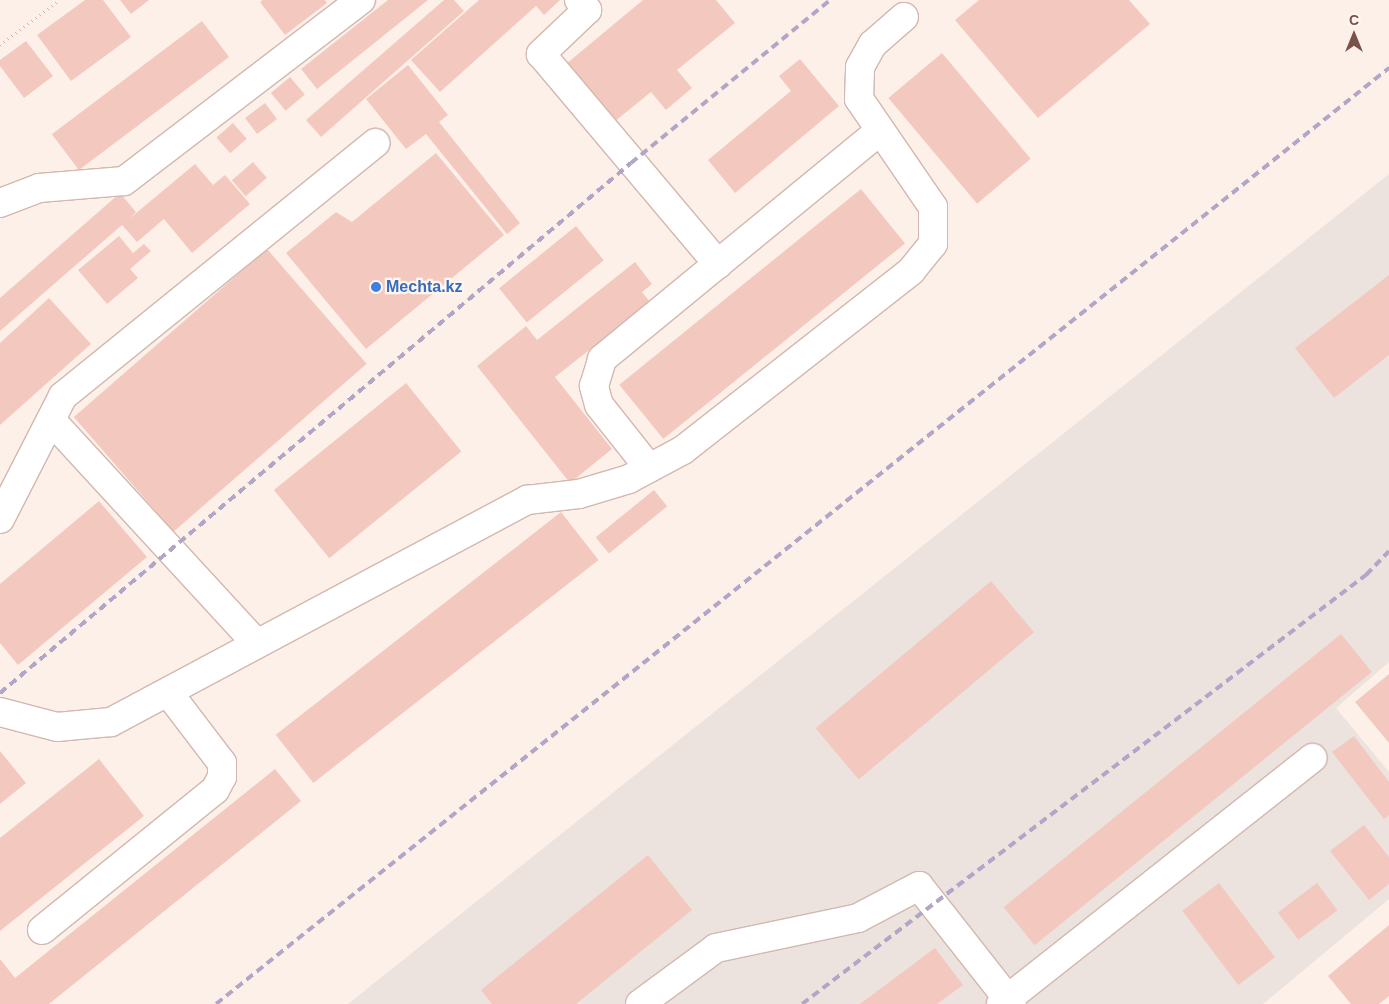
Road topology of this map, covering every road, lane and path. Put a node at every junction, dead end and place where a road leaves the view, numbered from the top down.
1 (60, 0) edge
2 (361, 0) edge
3 (579, 0) edge
4 (904, 17) dead end
5 (0, 45) edge
6 (880, 131) junction
7 (375, 143) dead end
8 (0, 203) edge
9 (718, 264) junction
10 (50, 420) junction
11 (649, 468) junction
12 (0, 519) edge
13 (257, 644) junction
14 (168, 692) junction
15 (0, 712) edge
16 (1314, 758) dead end
17 (42, 930) dead end
18 (1007, 1002) edge
19 (640, 1004) edge

1 - 5 path
2 - 8 lane
3 - 9 lane
4 - 6 lane
6 - 9 lane
6 - 11 lane
7 - 10 lane
9 - 11 lane
10 - 12 lane
10 - 13 lane
11 - 13 lane
13 - 14 lane
14 - 15 lane
14 - 17 lane
16 - 18 lane
18 - 19 lane

